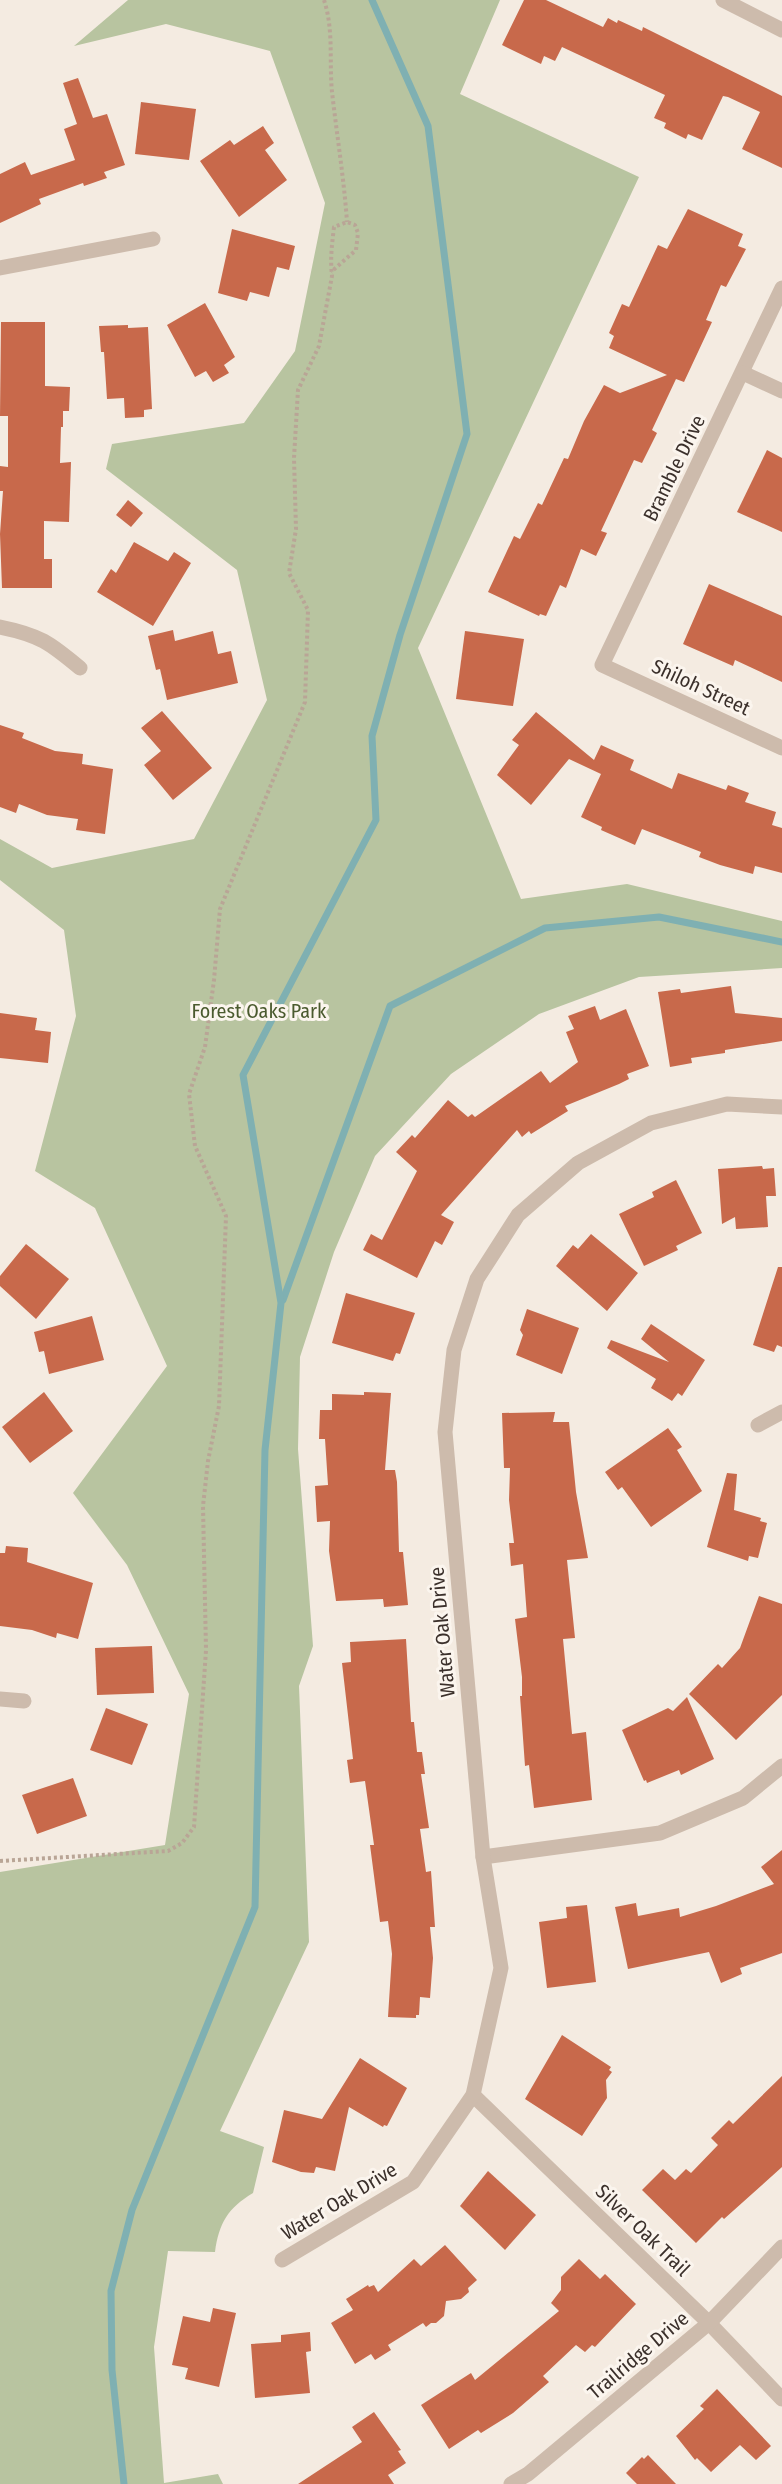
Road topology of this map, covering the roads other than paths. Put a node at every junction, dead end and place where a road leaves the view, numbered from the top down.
1 (723, 0) edge
2 (742, 4) edge
3 (782, 30) edge
4 (153, 239) dead end
5 (0, 268) edge
6 (782, 288) edge
7 (743, 373) junction
8 (782, 391) edge
9 (0, 627) edge
10 (602, 665) joint
11 (80, 668) dead end
12 (782, 748) edge
13 (782, 1107) edge
14 (782, 1412) edge
15 (758, 1425) dead end
16 (0, 1699) edge
17 (24, 1701) dead end
18 (782, 1766) edge
19 (483, 1857) junction
20 (473, 2095) junction
21 (782, 2247) edge
22 (282, 2260) dead end
23 (709, 2323) junction
24 (782, 2399) edge
25 (511, 2484) edge

1 - 2 street
2 - 3 street
4 - 5 street
6 - 7 street, Bramble Drive
7 - 8 street
7 - 10 street, Bramble Drive
9 - 11 street
10 - 12 street, Shiloh Street
13 - 19 street, Water Oak Drive
14 - 15 street
16 - 17 street
18 - 19 street
19 - 20 street, Water Oak Drive
20 - 22 street, Water Oak Drive
20 - 23 street, Silver Oak Trail
21 - 23 street, Trailridge Drive
23 - 24 street, Silver Oak Trail
23 - 25 street, Trailridge Drive

